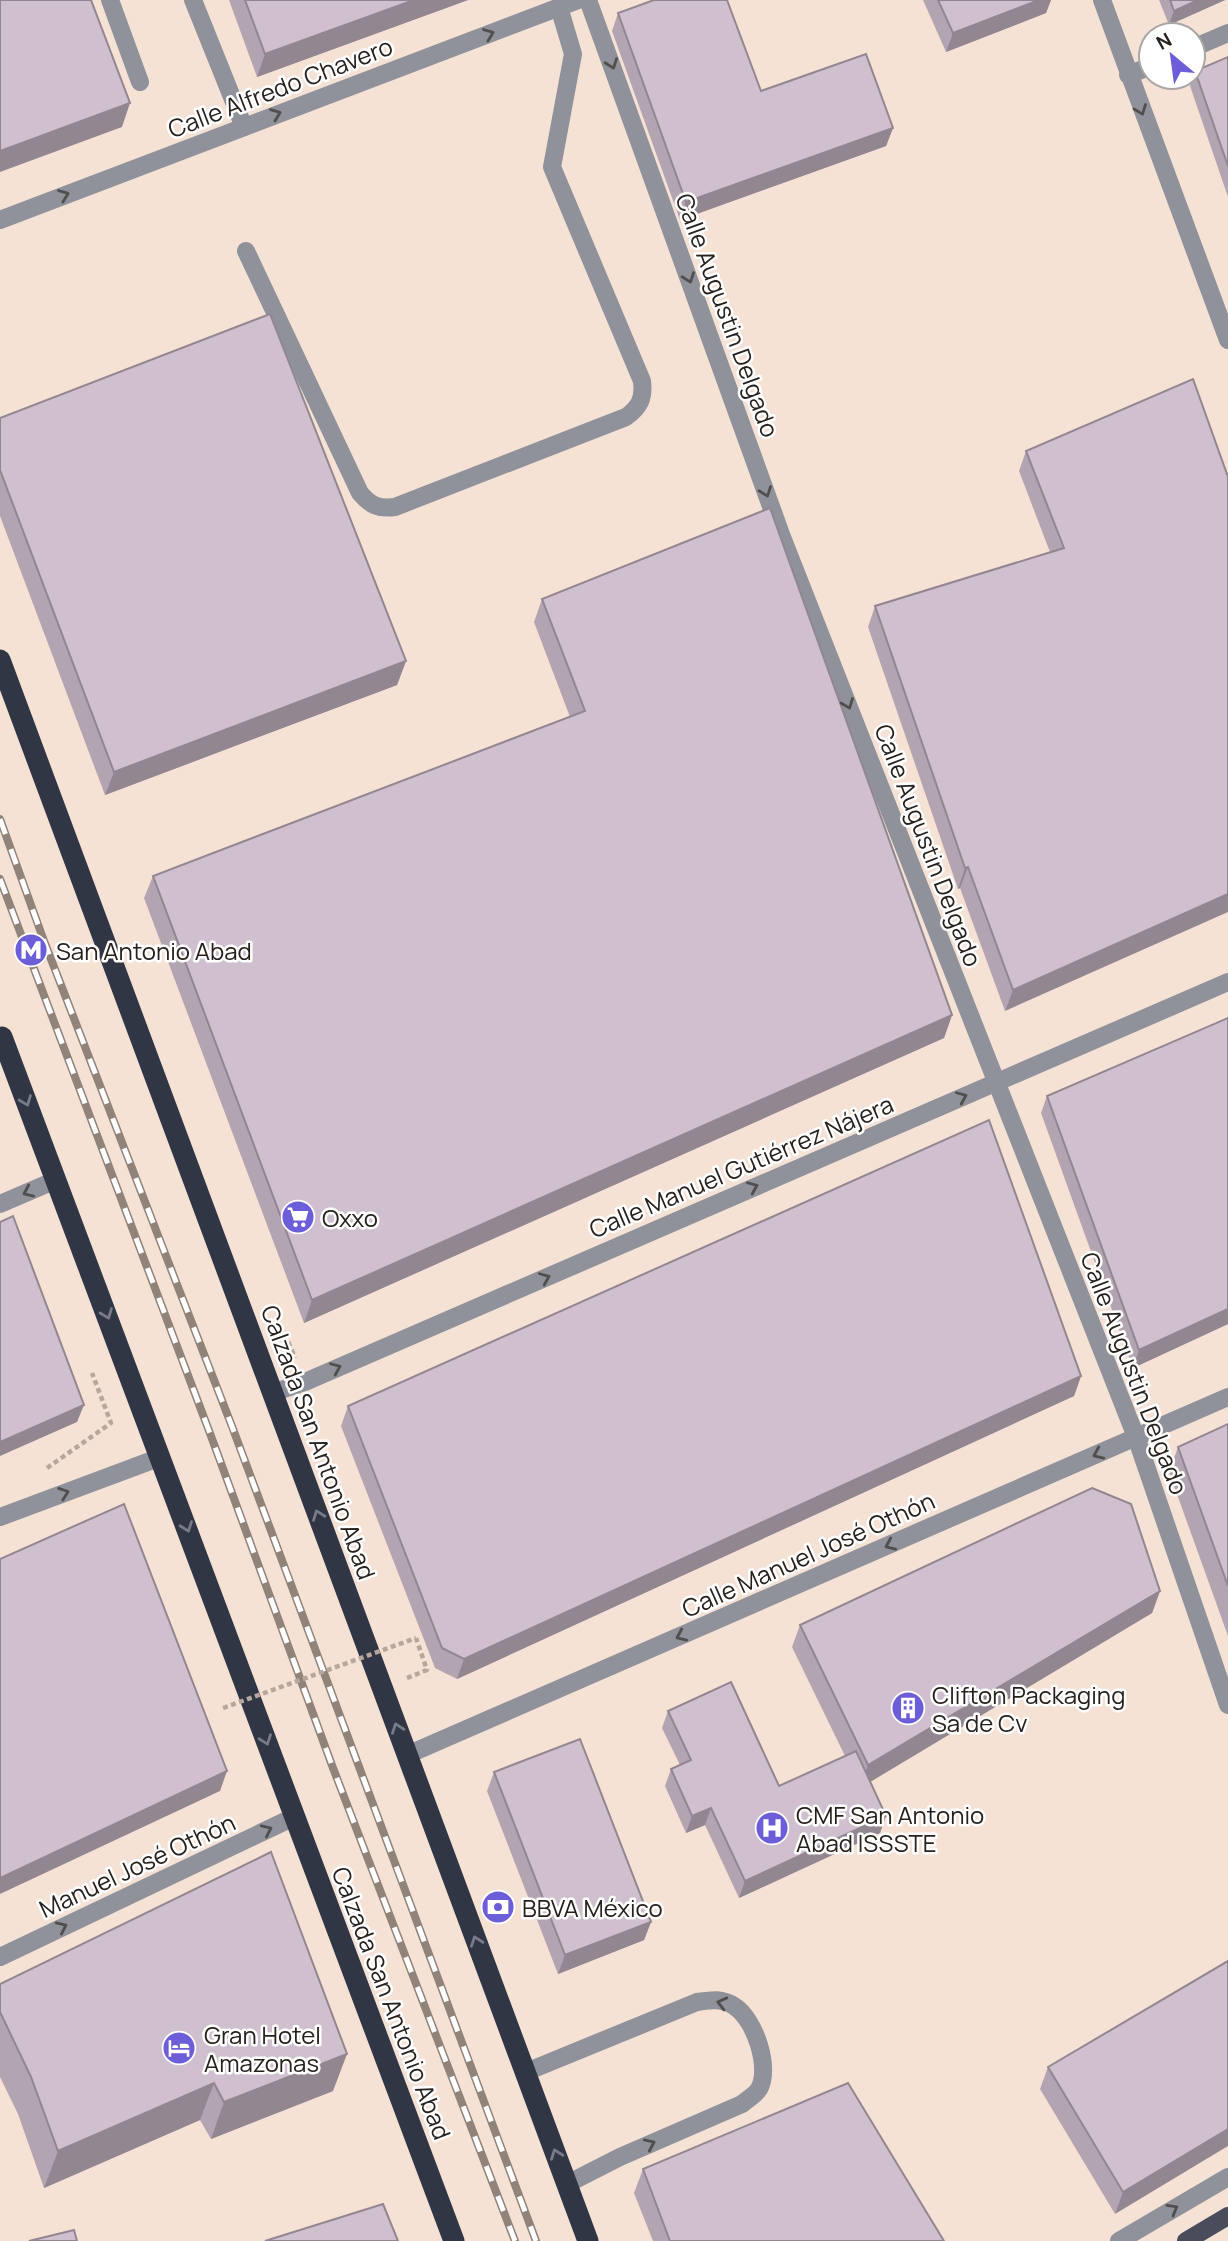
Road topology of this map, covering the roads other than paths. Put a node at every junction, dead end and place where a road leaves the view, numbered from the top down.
1 (110, 0) edge
2 (193, 0) edge
3 (578, 0) edge
4 (588, 0) edge
5 (1102, 0) edge
6 (559, 7) junction
7 (1228, 33) edge
8 (1207, 42) edge
9 (1137, 71) edge
10 (1128, 75) junction
11 (140, 82) dead end
12 (244, 127) junction
13 (0, 220) edge
14 (246, 251) dead end
15 (1228, 340) edge
16 (0, 660) edge
17 (1228, 982) edge
18 (2, 1037) dead end
19 (996, 1082) junction
20 (56, 1180) junction
21 (0, 1204) edge
22 (272, 1393) junction
23 (1228, 1397) edge
24 (1136, 1437) junction
25 (161, 1457) junction
26 (0, 1517) edge
27 (1228, 1705) edge
28 (407, 1755) junction
29 (294, 1818) junction
30 (0, 1957) edge
31 (526, 2072) junction
32 (1228, 2177) edge
33 (567, 2184) junction
34 (1228, 2216) edge
35 (454, 2241) edge
36 (588, 2241) edge
37 (1119, 2241) edge
38 (1186, 2241) edge

1 - 11 street
2 - 12 street
3 - 6 street, Calle Alfredo Chavero
4 -> 19 street, Calle Augustin Delgado
5 - 10 street
12 -> 6 street, Calle Alfredo Chavero
6 - 14 street
7 - 8 street
9 - 10 street
10 -> 15 street
13 -> 12 street, Calle Alfredo Chavero
16 - 22 highway, Calzada San Antonio Abad
17 - 19 street, Calle Manuel Gutiérrez Nájera
18 -> 20 highway, Calzada San Antonio Abad
22 -> 19 street, Calle Manuel Gutiérrez Nájera
19 - 24 street, Calle Augustin Delgado
20 -> 21 street
20 -> 25 highway, Calzada San Antonio Abad
28 -> 22 highway, Calzada San Antonio Abad
23 - 24 street, Calle Manuel José Othón
24 - 27 street, Calle Augustin Delgado
24 -> 28 street, Calle Manuel José Othón
26 -> 25 street
25 -> 29 highway, Calzada San Antonio Abad
31 -> 28 highway, Calzada San Antonio Abad
30 -> 29 street, Manuel José Othón
29 - 35 highway, Calzada San Antonio Abad
33 -> 31 highway, Calzada San Antonio Abad
33 -> 31 street
37 -> 32 street
33 - 36 highway, Calzada San Antonio Abad
34 - 38 main road

